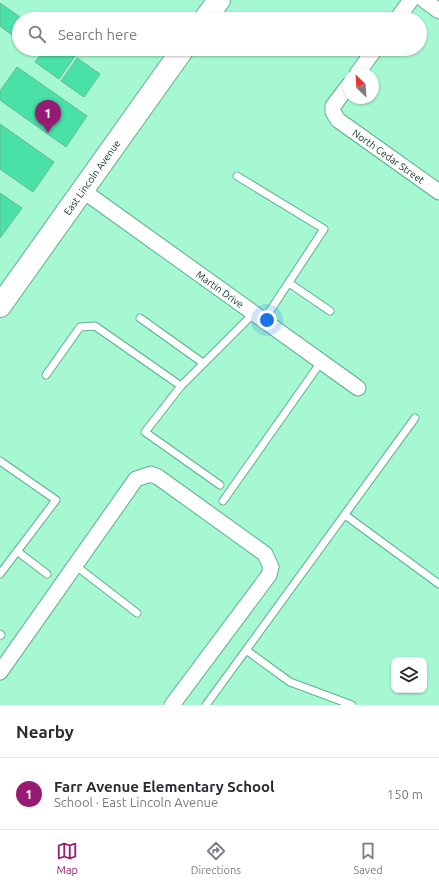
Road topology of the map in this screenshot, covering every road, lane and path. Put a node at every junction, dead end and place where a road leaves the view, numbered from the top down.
1 (219, 0) edge
2 (410, 0) edge
3 (424, 0) edge
4 (439, 11) edge
5 (210, 12) edge
6 (402, 12) edge
7 (178, 56) edge
8 (370, 56) edge
9 (361, 68) edge
10 (343, 92) edge
11 (237, 176) dead end
12 (82, 190) junction
13 (439, 192) edge
14 (289, 283) junction
15 (0, 306) edge
16 (330, 311) dead end
17 (259, 317) junction
18 (140, 318) dead end
19 (321, 362) junction
20 (204, 363) junction
21 (46, 375) dead end
22 (181, 386) junction
23 (358, 388) dead end
24 (415, 418) dead end
25 (0, 461) edge
26 (220, 485) dead end
27 (223, 501) dead end
28 (345, 515) junction
29 (17, 552) junction
30 (76, 566) junction
31 (0, 574) edge
32 (47, 574) dead end
33 (439, 584) edge
34 (136, 613) dead end
35 (246, 650) junction
36 (0, 672) edge
37 (172, 705) edge
38 (206, 705) edge
39 (352, 705) edge

1 - 5 main road
2 - 6 street
3 - 4 street
7 - 12 main road, East Lincoln Avenue
8 - 9 street
10 - 13 street, North Cedar Street
11 - 14 lane
12 - 15 main road, East Lincoln Avenue
12 - 17 street, Martin Drive
14 - 16 lane
14 - 17 lane
17 - 19 street, Martin Drive
17 - 20 lane
18 - 20 lane
19 - 23 street, Martin Drive
19 - 27 lane
20 - 22 lane
21 - 22 lane
22 - 26 lane
24 - 28 lane
25 - 29 lane
28 - 33 lane
28 - 35 lane
29 - 31 lane
29 - 32 lane
30 - 34 lane
30 - 36 street
30 - 37 street
35 - 38 lane
35 - 39 lane

